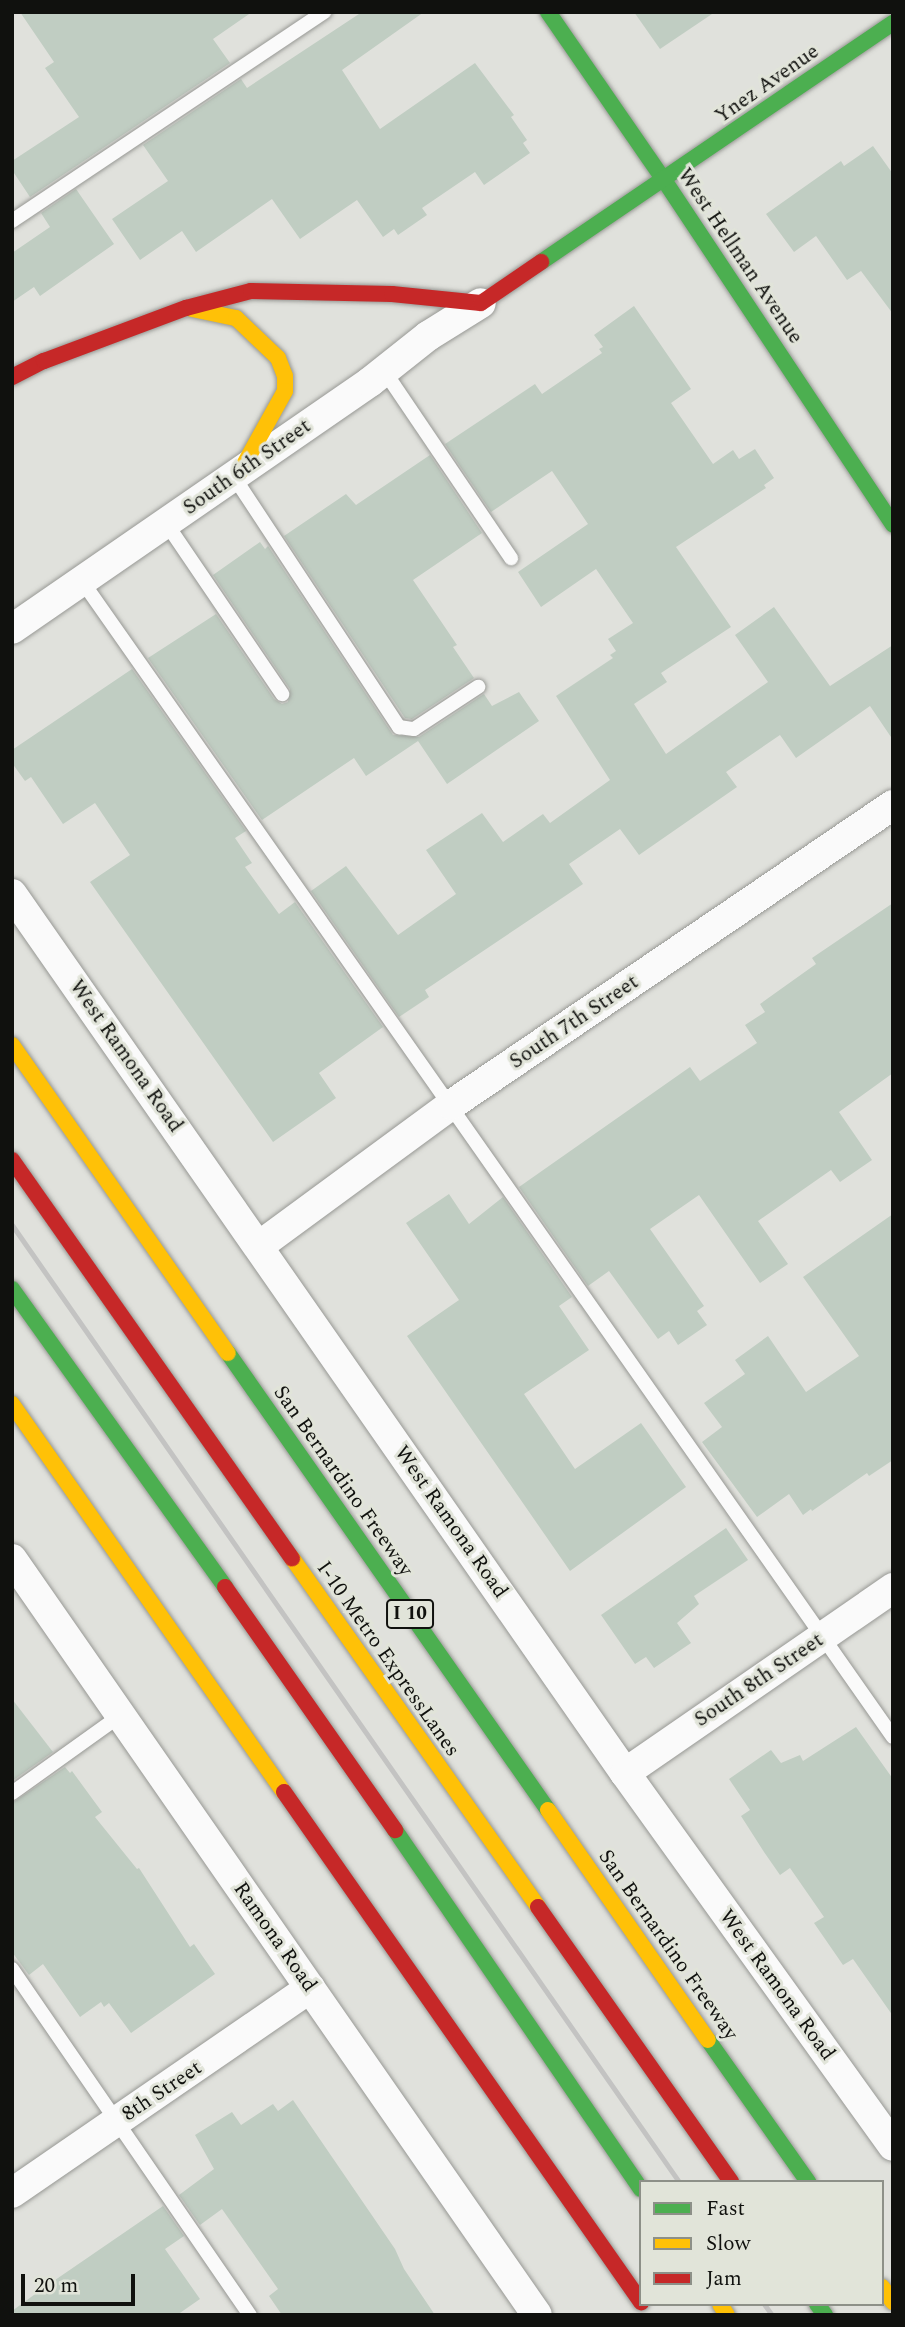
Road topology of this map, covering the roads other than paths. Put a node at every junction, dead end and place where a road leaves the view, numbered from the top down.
1 (324, 12) edge
2 (548, 12) edge
3 (893, 23) edge
4 (664, 180) junction
5 (12, 221) edge
6 (481, 303) junction
7 (186, 308) junction
8 (385, 372) junction
9 (12, 377) edge
10 (237, 475) junction
11 (166, 523) junction
12 (893, 525) edge
13 (511, 558) dead end
14 (82, 581) junction
15 (12, 629) edge
16 (478, 687) dead end
17 (282, 694) dead end
18 (893, 805) edge
19 (12, 894) edge
20 (12, 1045) edge
21 (451, 1105) junction
22 (12, 1160) edge
23 (259, 1246) junction
24 (12, 1289) edge
25 (12, 1404) edge
26 (12, 1559) edge
27 (893, 1588) edge
28 (824, 1636) junction
29 (121, 1714) junction
30 (893, 1737) edge
31 (625, 1773) junction
32 (12, 1793) edge
33 (12, 1969) edge
34 (310, 1988) junction
35 (118, 2120) junction
36 (893, 2146) edge
37 (730, 2180) edge
38 (807, 2180) edge
39 (639, 2186) edge
40 (12, 2193) edge
41 (603, 2247) junction
42 (639, 2300) edge
43 (250, 2315) edge
44 (537, 2315) edge
45 (635, 2315) edge

1 - 5 lane
2 - 4 main road, West Hellman Avenue
3 - 4 main road, Ynez Avenue
4 - 6 main road, South 6th Street
4 - 12 main road, West Hellman Avenue
6 - 7 main road
6 - 8 street, South 6th Street
7 - 9 main road
7 - 10 main road
8 - 10 street, South 6th Street
8 - 13 lane
10 - 11 street, South 6th Street
10 - 16 lane
11 - 14 street, South 6th Street
11 - 17 lane
14 - 15 street, South 6th Street
14 - 21 lane
18 - 21 street, South 7th Street
19 - 23 street, West Ramona Road
20 - 38 main road, San Bernardino Freeway / I 10
21 - 23 street, South 7th Street
21 - 28 lane
22 - 37 main road, I-10 Metro ExpressLanes
23 - 31 street, West Ramona Road
24 - 39 main road
25 - 41 main road
26 - 29 street, Ramona Road
27 - 28 street, South 8th Street
28 - 30 lane
28 - 31 street, South 8th Street
29 - 32 lane
29 - 34 street, Ramona Road
31 - 36 street, West Ramona Road
33 - 35 lane
34 - 35 street, 8th Street
34 - 44 street, Ramona Road
35 - 40 street, 8th Street
35 - 43 lane
41 - 42 main road
41 - 45 main road

